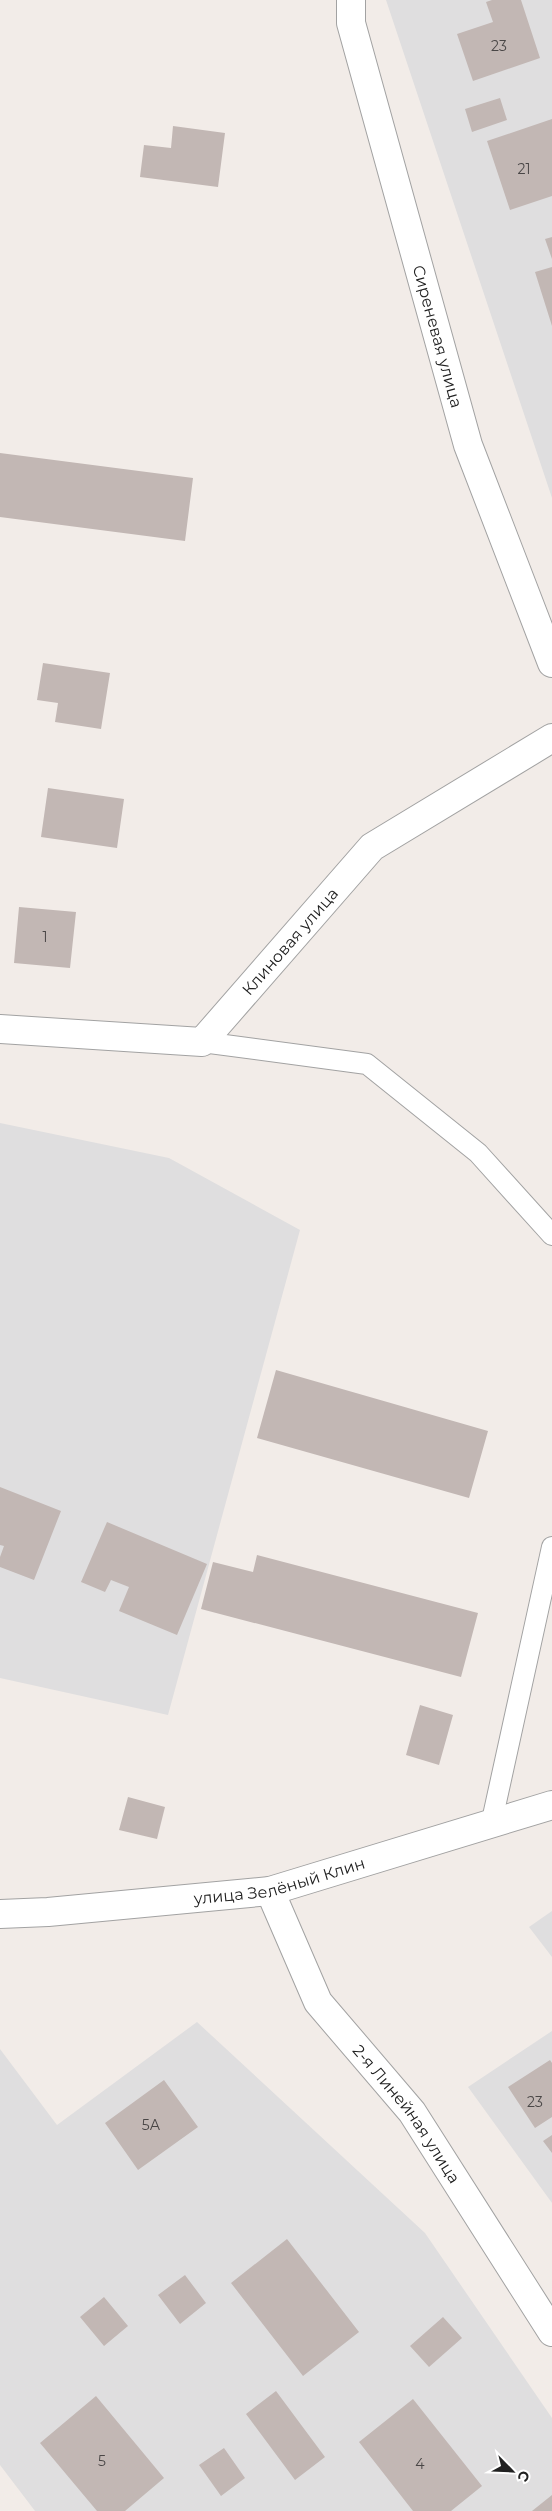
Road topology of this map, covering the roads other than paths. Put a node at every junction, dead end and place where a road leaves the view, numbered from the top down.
1 (351, 0) edge
2 (552, 664) edge
3 (552, 738) edge
4 (0, 1029) edge
5 (202, 1042) junction
6 (552, 1235) edge
7 (552, 1547) edge
8 (552, 1805) edge
9 (491, 1825) junction
10 (270, 1891) junction
11 (0, 1914) edge
12 (552, 2332) edge

1 - 2 street, Сиреневая улица
3 - 5 street, Клиновая улица
4 - 5 street
5 - 6 lane
7 - 9 lane
8 - 9 street, улица Зелёный Клин
9 - 10 street, улица Зелёный Клин
10 - 11 street, улица Зелёный Клин
10 - 12 street, 2-я Линейная улица

